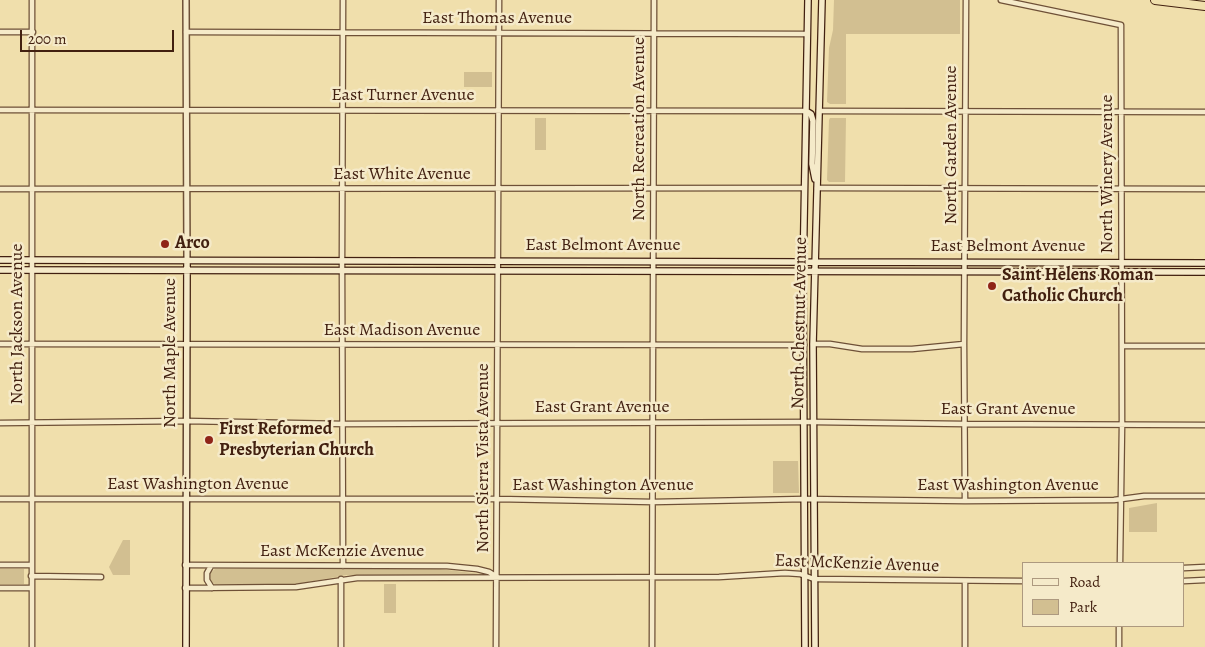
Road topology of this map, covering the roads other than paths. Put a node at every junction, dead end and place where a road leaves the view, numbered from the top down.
1 (32, 0) edge
2 (186, 0) edge
3 (344, 0) edge
4 (499, 0) edge
5 (654, 0) edge
6 (808, 0) edge
7 (822, 0) edge
8 (966, 0) edge
9 (1001, 0) edge
10 (1155, 0) edge
11 (1205, 6) edge
12 (0, 32) edge
13 (33, 32) junction
14 (186, 32) junction
15 (343, 33) junction
16 (498, 33) junction
17 (654, 34) junction
18 (807, 34) junction
19 (0, 110) edge
20 (32, 110) junction
21 (186, 110) junction
22 (344, 110) junction
23 (499, 110) junction
24 (654, 110) junction
25 (806, 111) junction
26 (819, 111) junction
27 (965, 111) junction
28 (1121, 112) junction
29 (1205, 112) edge
30 (187, 188) junction
31 (343, 188) junction
32 (804, 188) junction
33 (817, 188) junction
34 (0, 189) edge
35 (32, 189) junction
36 (499, 189) junction
37 (654, 189) junction
38 (965, 189) junction
39 (1122, 189) junction
40 (1205, 189) edge
41 (0, 260) edge
42 (32, 260) junction
43 (187, 260) junction
44 (342, 261) junction
45 (497, 261) junction
46 (654, 261) junction
47 (804, 262) junction
48 (816, 262) junction
49 (965, 262) junction
50 (1123, 263) junction
51 (1205, 263) edge
52 (0, 270) edge
53 (32, 270) junction
54 (187, 270) junction
55 (343, 270) junction
56 (498, 271) junction
57 (654, 271) junction
58 (804, 271) junction
59 (815, 271) junction
60 (965, 272) junction
61 (1123, 272) junction
62 (1205, 272) edge
63 (0, 344) edge
64 (33, 344) junction
65 (186, 344) junction
66 (813, 344) junction
67 (964, 344) junction
68 (343, 345) junction
69 (498, 345) junction
70 (654, 345) junction
71 (804, 346) junction
72 (1122, 346) junction
73 (1205, 346) edge
74 (186, 421) junction
75 (497, 422) junction
76 (652, 422) junction
77 (804, 422) junction
78 (814, 422) junction
79 (0, 423) edge
80 (32, 423) junction
81 (344, 424) junction
82 (964, 424) junction
83 (1122, 425) junction
84 (1205, 425) edge
85 (1205, 496) edge
86 (0, 499) edge
87 (31, 499) junction
88 (185, 499) junction
89 (497, 499) junction
90 (804, 499) junction
91 (814, 499) junction
92 (1120, 499) junction
93 (344, 500) junction
94 (965, 501) junction
95 (653, 502) junction
96 (1120, 562) edge
97 (0, 565) edge
98 (31, 565) junction
99 (185, 565) junction
100 (211, 566) junction
101 (343, 566) junction
102 (1205, 567) edge
103 (1185, 568) edge
104 (31, 576) junction
105 (805, 576) junction
106 (101, 577) dead end
107 (497, 577) junction
108 (653, 577) junction
109 (341, 579) junction
110 (814, 579) junction
111 (1205, 580) edge
112 (965, 581) junction
113 (1022, 581) edge
114 (1185, 581) edge
115 (0, 588) edge
116 (31, 588) junction
117 (185, 588) junction
118 (212, 588) junction
119 (1119, 627) edge
120 (32, 647) edge
121 (186, 647) edge
122 (341, 647) edge
123 (496, 647) edge
124 (652, 647) edge
125 (805, 647) edge
126 (814, 647) edge
127 (965, 647) edge
128 (1119, 647) edge

1 - 13 street, North Jackson Avenue
2 - 14 street, North Maple Avenue
3 - 15 street
4 - 16 street, North Sierra Vista Avenue
5 - 17 street, North Recreation Avenue
6 - 18 main road, North Chestnut Avenue
7 - 26 main road, North Chestnut Avenue
8 - 27 street, North Garden Avenue
9 - 28 street, North Winery Avenue
10 - 11 highway
12 - 13 street
13 - 20 street, North Jackson Avenue
14 - 15 street, East Thomas Avenue
14 - 21 street, North Maple Avenue
15 - 16 street, East Thomas Avenue
15 - 22 street
16 - 17 street, East Thomas Avenue
16 - 23 street, North Sierra Vista Avenue
17 - 18 street, East Thomas Avenue
17 - 24 street, North Recreation Avenue
18 - 25 main road, North Chestnut Avenue
19 - 20 street, East Turner Avenue
20 - 21 street, East Turner Avenue
20 - 35 street, North Jackson Avenue
21 - 22 street, East Turner Avenue
21 - 30 street, North Maple Avenue
22 - 23 street, East Turner Avenue
22 - 31 street
23 - 24 street, East Turner Avenue
23 - 36 street, North Sierra Vista Avenue
24 - 25 street, East Turner Avenue
24 - 37 street, North Recreation Avenue
25 - 32 main road, North Chestnut Avenue
25 - 33 main road
26 - 27 street
26 - 33 main road, North Chestnut Avenue
27 - 28 street
27 - 38 street, North Garden Avenue
28 - 29 street
28 - 39 street, North Winery Avenue
30 - 31 street, East White Avenue
30 - 35 street, East White Avenue
30 - 43 street, North Maple Avenue
31 - 36 street, East White Avenue
31 - 44 street
32 - 37 street, East White Avenue
32 - 47 main road, North Chestnut Avenue
33 - 38 street
33 - 48 main road, North Chestnut Avenue
34 - 35 street, East White Avenue
35 - 42 street, North Jackson Avenue
36 - 37 street, East White Avenue
36 - 45 street, North Sierra Vista Avenue
37 - 46 street, North Recreation Avenue
38 - 39 street
38 - 49 street, North Garden Avenue
39 - 40 street
39 - 50 street, North Winery Avenue
41 - 42 main road, East Belmont Avenue
42 - 43 main road, East Belmont Avenue
42 - 53 street, North Jackson Avenue
43 - 44 main road, East Belmont Avenue
43 - 54 main road, North Maple Avenue
44 - 45 main road, East Belmont Avenue
44 - 55 street
45 - 46 main road, East Belmont Avenue
45 - 56 street, North Sierra Vista Avenue
46 - 47 main road, East Belmont Avenue
46 - 57 street, North Recreation Avenue
47 - 48 main road, East Belmont Avenue
47 - 58 main road, North Chestnut Avenue
48 - 49 main road, East Belmont Avenue
48 - 59 main road, North Chestnut Avenue
49 - 50 main road, East Belmont Avenue
49 - 60 street, North Garden Avenue
50 - 51 main road, East Belmont Avenue
50 - 61 street, North Winery Avenue
52 - 53 main road, East Belmont Avenue
53 - 54 main road, East Belmont Avenue
53 - 64 street, North Jackson Avenue
54 - 55 main road, East Belmont Avenue
54 - 65 main road, North Maple Avenue
55 - 56 main road, East Belmont Avenue
55 - 68 street
56 - 57 main road, East Belmont Avenue
56 - 69 street, North Sierra Vista Avenue
57 - 58 main road, East Belmont Avenue
57 - 70 street, North Recreation Avenue
58 - 59 main road, East Belmont Avenue
58 - 71 main road, North Chestnut Avenue
59 - 60 main road, East Belmont Avenue
59 - 66 main road, North Chestnut Avenue
60 - 61 main road, East Belmont Avenue
60 - 67 street, North Garden Avenue
61 - 62 main road, East Belmont Avenue
61 - 72 street, North Winery Avenue
63 - 64 street, East Madison Avenue
64 - 65 street, East Madison Avenue
64 - 80 street, North Jackson Avenue
65 - 68 street, East Madison Avenue
65 - 74 main road, North Maple Avenue
66 - 67 street
66 - 78 main road, North Chestnut Avenue
67 - 82 street, North Garden Avenue
68 - 69 street, East Madison Avenue
68 - 81 street
69 - 70 street, East Madison Avenue
69 - 75 street, North Sierra Vista Avenue
70 - 71 street, East Madison Avenue
70 - 76 street, North Recreation Avenue
71 - 77 main road, North Chestnut Avenue
72 - 73 street
72 - 83 street, North Winery Avenue
74 - 80 street, East Grant Avenue
74 - 81 street, East Grant Avenue
74 - 88 main road, North Maple Avenue
75 - 76 street, East Grant Avenue
75 - 81 street, East Grant Avenue
75 - 89 street, North Sierra Vista Avenue
76 - 77 street, East Grant Avenue
76 - 95 street, North Recreation Avenue
77 - 78 street, East Grant Avenue
77 - 90 main road, North Chestnut Avenue
78 - 82 street, East Grant Avenue
78 - 91 main road, North Chestnut Avenue
79 - 80 street, East Grant Avenue
80 - 87 street, North Jackson Avenue
81 - 93 street
82 - 83 street, East Grant Avenue
82 - 94 street, North Garden Avenue
83 - 84 street, East Grant Avenue
83 - 92 street, North Winery Avenue
85 - 92 street, East Washington Avenue
86 - 87 street, East Washington Avenue
87 - 88 street, East Washington Avenue
87 - 98 street, North Jackson Avenue
88 - 93 street, East Washington Avenue
88 - 99 main road, North Maple Avenue
89 - 93 street, East Washington Avenue
89 - 95 street, East Washington Avenue
89 - 107 street, North Sierra Vista Avenue
90 - 91 street, East Washington Avenue
90 - 95 street, East Washington Avenue
90 - 105 main road, North Chestnut Avenue
91 - 94 street, East Washington Avenue
91 - 110 main road, North Chestnut Avenue
92 - 94 street, East Washington Avenue
92 - 96 street, North Winery Avenue
93 - 101 street
95 - 108 street, North Recreation Avenue
97 - 98 street
98 - 104 street, North Jackson Avenue
99 - 100 street, East McKenzie Avenue
99 - 117 main road, North Maple Avenue
100 - 101 street, East McKenzie Avenue
100 - 118 street
101 - 107 street, East McKenzie Avenue
102 - 103 street
104 - 106 street
104 - 116 street, North Jackson Avenue
105 - 108 street, East McKenzie Avenue
105 - 110 street, East McKenzie Avenue
105 - 125 main road, North Chestnut Avenue
107 - 108 street, East McKenzie Avenue
107 - 109 street, East McKenzie Avenue
107 - 123 street, North Sierra Vista Avenue
108 - 124 street, North Recreation Avenue
109 - 118 street, East McKenzie Avenue
109 - 122 street
110 - 112 street, East McKenzie Avenue
110 - 126 main road, North Chestnut Avenue
111 - 114 street
112 - 113 street, East McKenzie Avenue
112 - 127 street
115 - 116 street
116 - 120 street, North Jackson Avenue
117 - 118 street, East McKenzie Avenue
117 - 121 main road, North Maple Avenue
119 - 128 street

